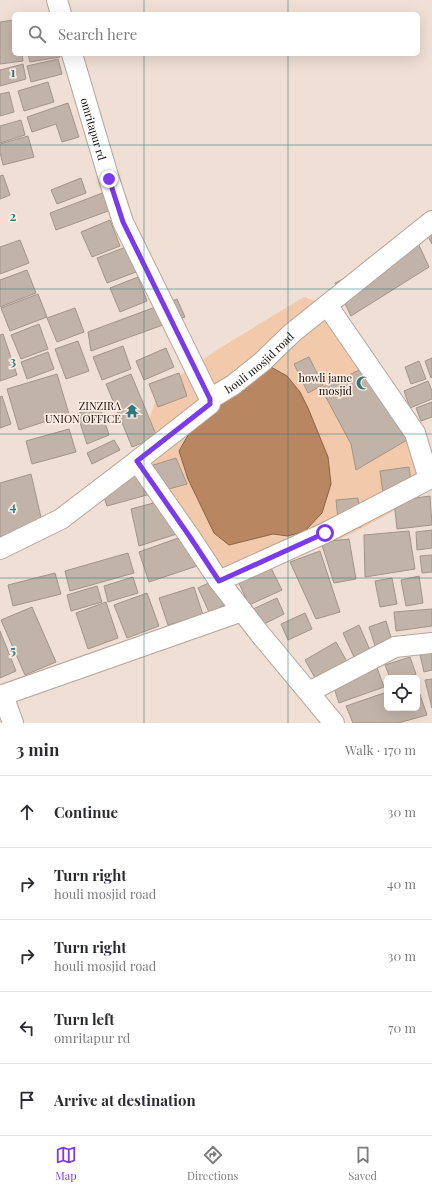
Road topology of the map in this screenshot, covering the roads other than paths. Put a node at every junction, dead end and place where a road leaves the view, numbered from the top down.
1 (57, 0) edge
2 (60, 12) edge
3 (73, 56) edge
4 (432, 221) edge
5 (327, 305) junction
6 (210, 399) junction
7 (137, 461) junction
8 (0, 549) edge
9 (219, 581) junction
10 (242, 611) junction
11 (432, 643) edge
12 (309, 692) junction
13 (2, 695) edge
14 (13, 723) edge
15 (334, 723) edge

1 - 2 street
3 - 6 street, omritapur rd
4 - 5 street, houli mosjid road
5 - 6 street, houli mosjid road
5 - 9 street
6 - 7 street, houli mosjid road
7 - 8 street
7 - 9 street
9 - 10 street
10 - 12 street
10 - 13 street
11 - 12 street
12 - 15 street
13 - 14 street

